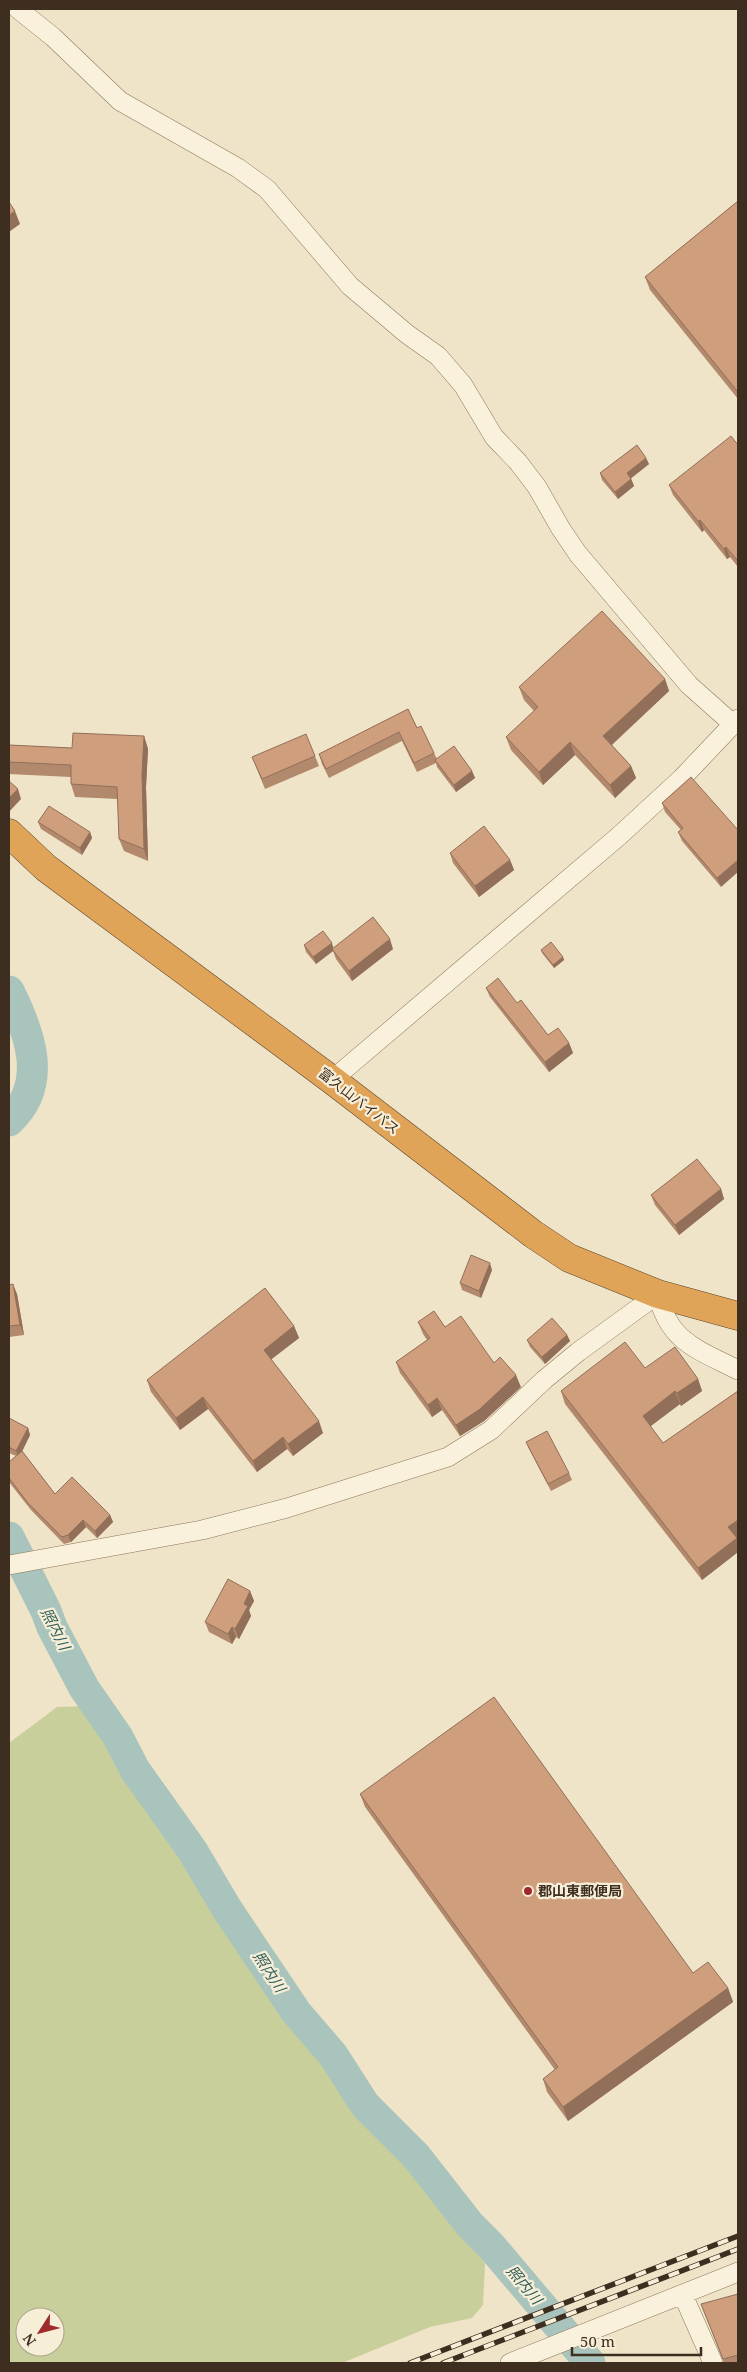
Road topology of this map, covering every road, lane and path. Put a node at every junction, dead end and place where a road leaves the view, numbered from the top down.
1 (18, 9) edge
2 (736, 722) edge
3 (9, 833) edge
4 (332, 1080) junction
5 (658, 1294) junction
6 (738, 1316) edge
7 (738, 1370) edge
8 (9, 1565) edge
9 (738, 2272) edge
10 (683, 2295) junction
11 (510, 2363) edge
12 (713, 2363) edge

1 - 2 street
2 - 4 street
3 - 4 highway, 富久山バイパス
4 - 5 highway, 富久山バイパス
5 - 6 highway, 富久山バイパス
5 - 7 street
5 - 8 street
9 - 10 street
10 - 11 street
10 - 12 street

